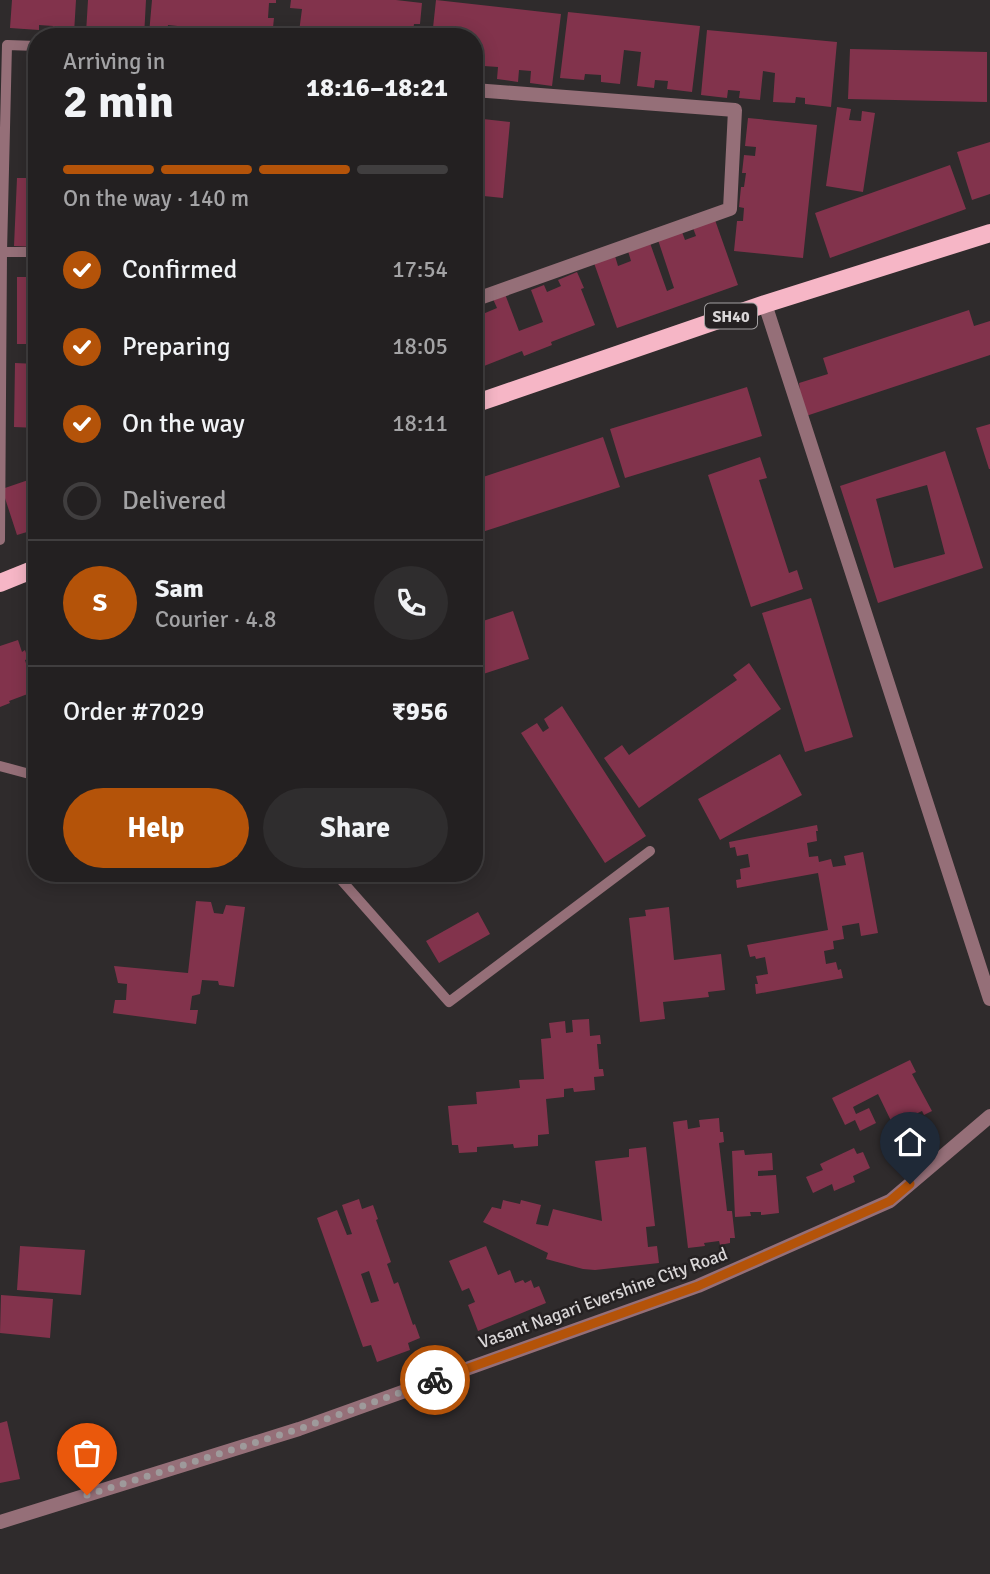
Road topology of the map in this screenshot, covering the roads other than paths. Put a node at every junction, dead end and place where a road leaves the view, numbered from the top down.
1 (28, 46) edge
2 (483, 91) edge
3 (990, 233) edge
4 (2, 252) junction
5 (28, 253) edge
6 (483, 297) edge
7 (765, 304) junction
8 (483, 401) edge
9 (0, 540) edge
10 (28, 572) edge
11 (0, 583) edge
12 (0, 766) edge
13 (28, 774) edge
14 (650, 851) dead end
15 (343, 882) edge
16 (990, 999) edge
17 (990, 1116) edge
18 (0, 1522) edge

1 - 4 lane
2 - 6 street
3 - 7 main road, SH40
4 - 5 lane
4 - 9 lane
7 - 8 main road, SH40
7 - 16 street
10 - 11 main road
12 - 13 lane
14 - 15 lane
17 - 18 street, Vasant Nagari Evershine City Road

